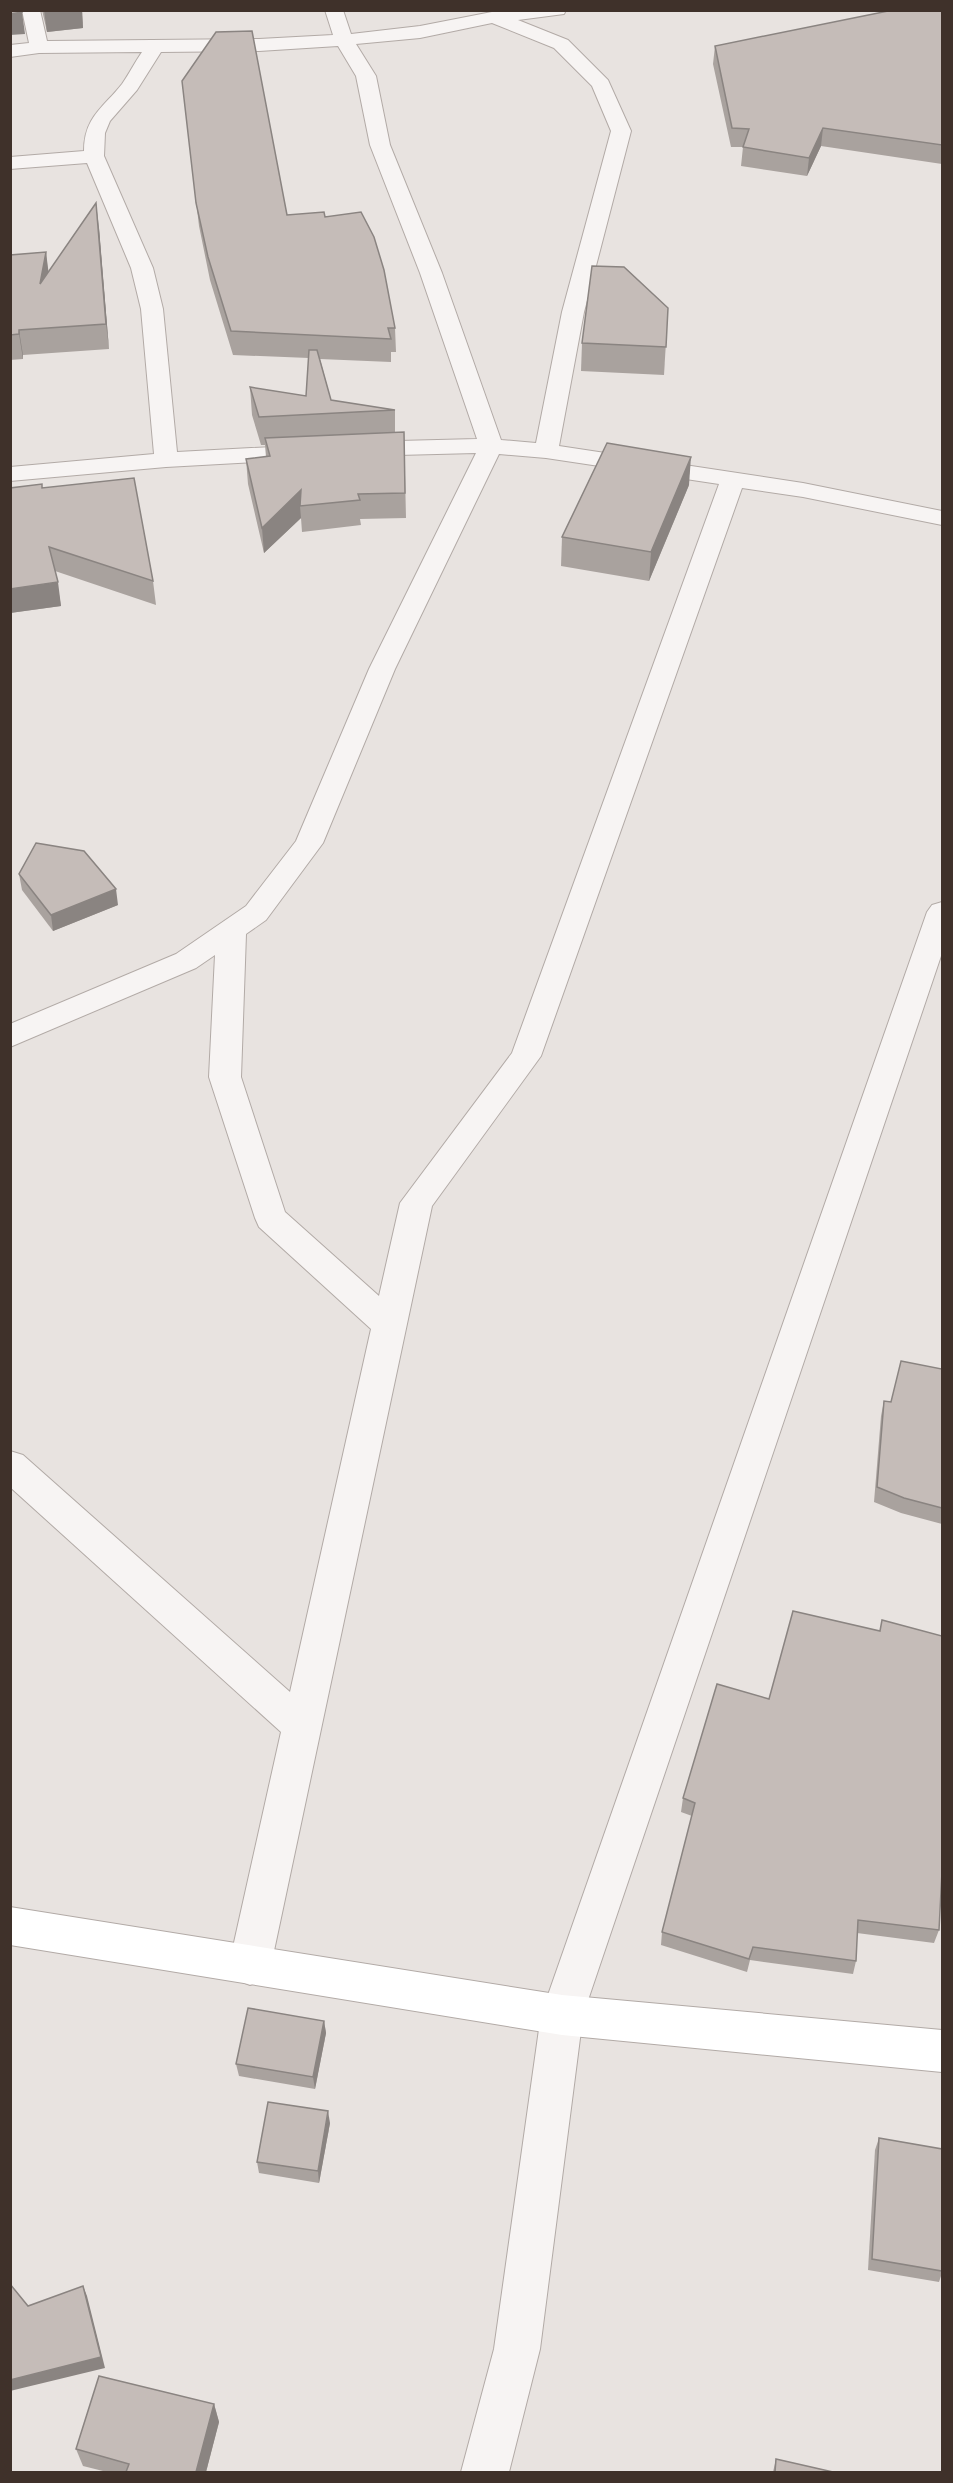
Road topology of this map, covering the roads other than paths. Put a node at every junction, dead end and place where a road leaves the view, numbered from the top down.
1 (31, 10) edge
2 (334, 10) edge
3 (557, 10) edge
4 (494, 17) junction
5 (344, 40) junction
6 (39, 47) junction
7 (154, 47) junction
8 (10, 51) edge
9 (94, 156) junction
10 (10, 163) edge
11 (491, 446) junction
12 (546, 451) junction
13 (166, 460) junction
14 (10, 474) edge
15 (733, 479) junction
16 (942, 518) edge
17 (942, 912) edge
18 (231, 931) junction
19 (10, 1036) edge
20 (390, 1325) junction
21 (10, 1465) edge
22 (302, 1726) junction
23 (10, 1926) edge
24 (250, 1965) junction
25 (562, 2015) junction
26 (942, 2051) edge
27 (485, 2472) edge

1 - 6 street
2 - 5 street
3 - 4 street
4 - 5 street
4 - 12 street
5 - 7 street
5 - 11 street
6 - 7 street
6 - 8 street
7 - 9 street
9 - 10 street
9 - 13 street
11 - 12 street
11 - 13 street
11 - 18 street
12 - 15 street
13 - 14 street
15 - 16 street
15 - 20 street
17 - 25 street
18 - 19 street
18 - 20 street
20 - 22 street
21 - 22 street
22 - 24 street
23 - 24 street
24 - 25 street
25 - 26 street
25 - 27 street

